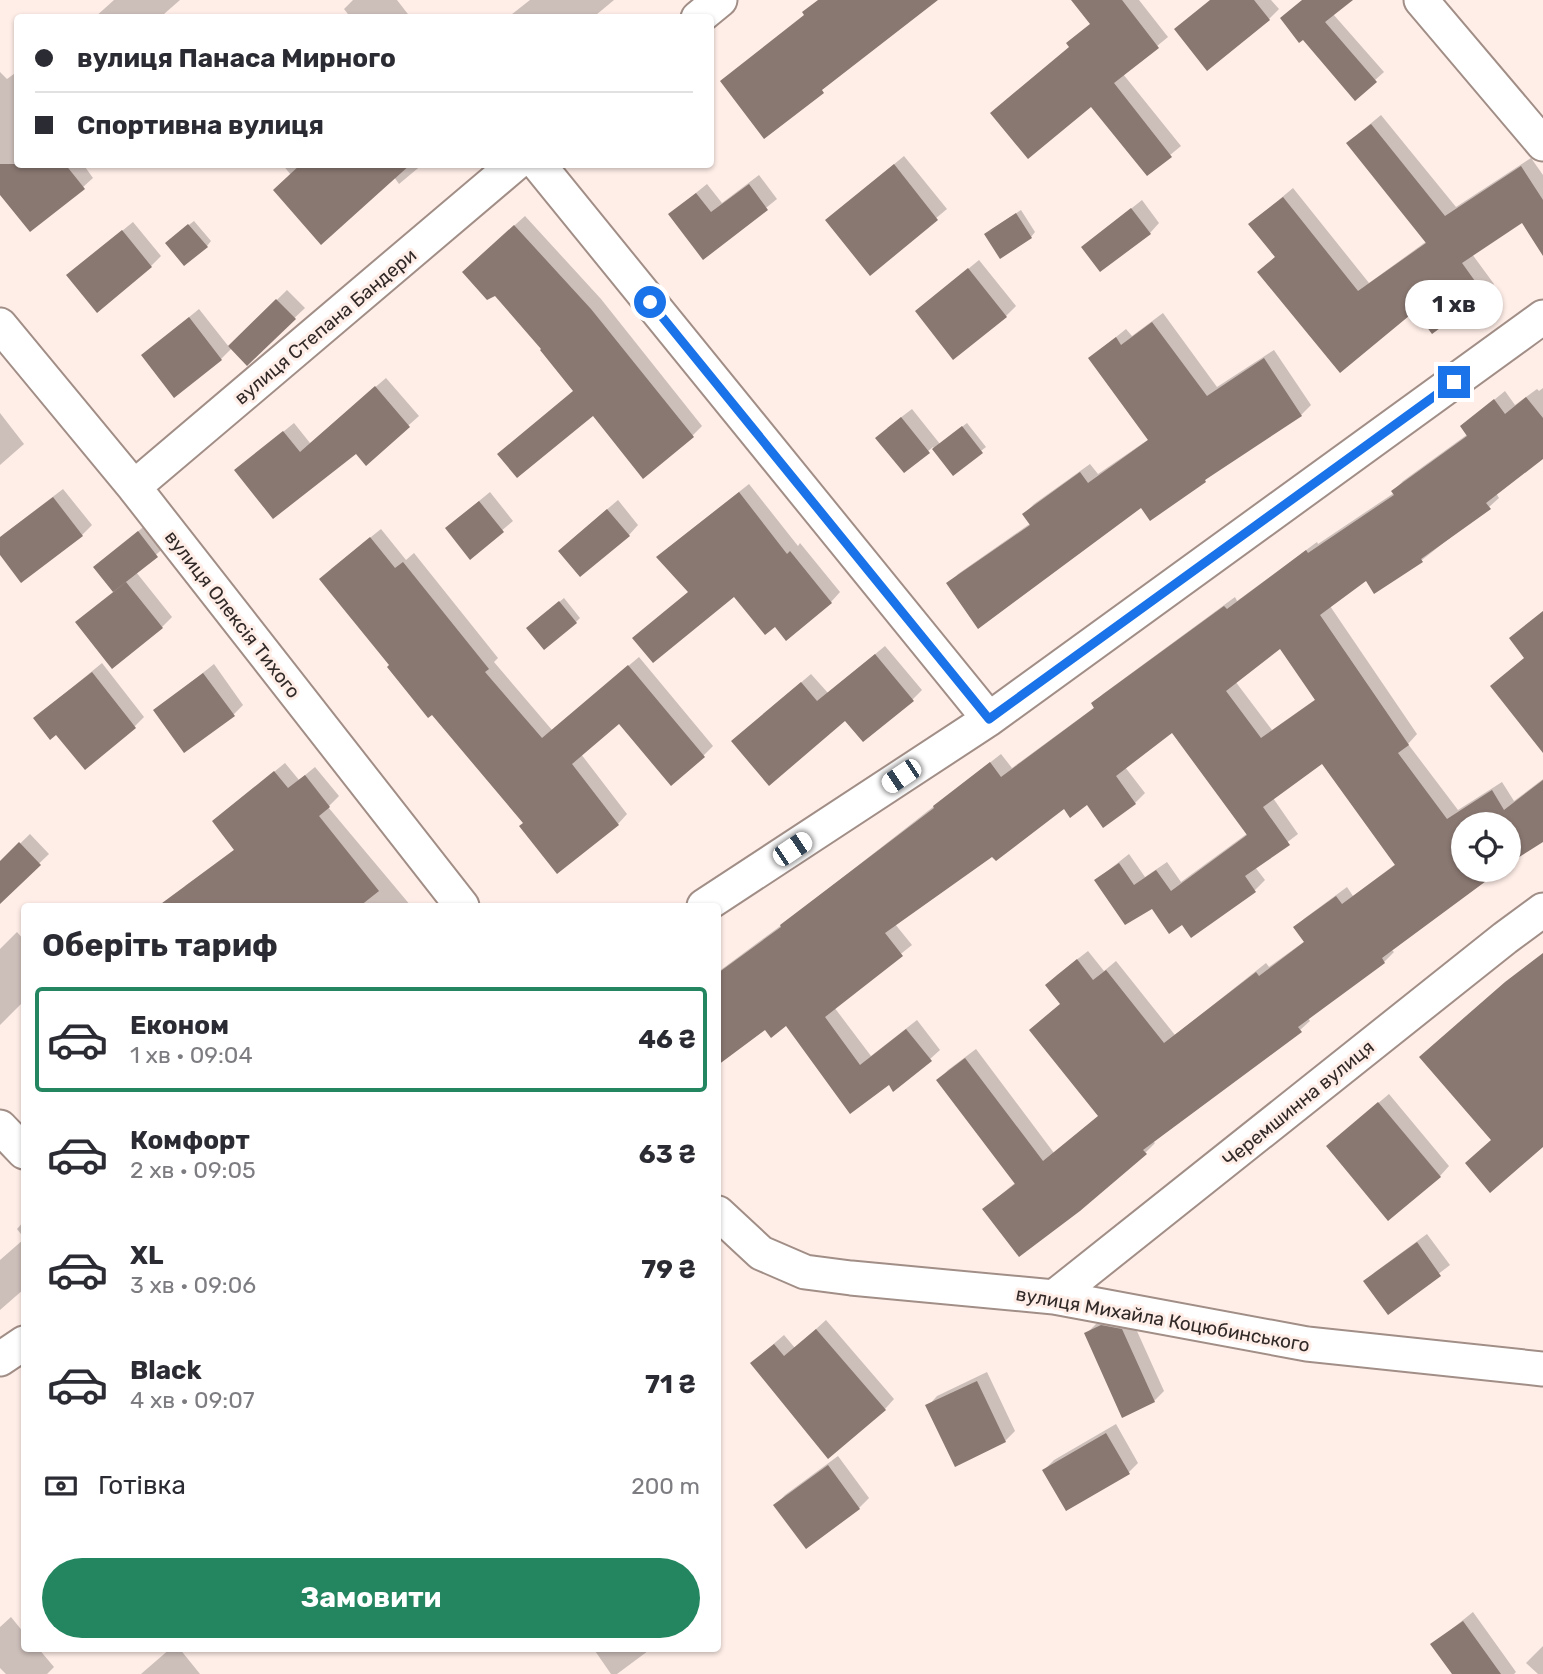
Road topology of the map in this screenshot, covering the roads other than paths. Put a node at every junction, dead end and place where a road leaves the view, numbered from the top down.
1 (720, 0) edge
2 (1421, 0) edge
3 (703, 14) edge
4 (1543, 144) edge
5 (510, 168) edge
6 (541, 168) edge
7 (1543, 317) edge
8 (0, 324) edge
9 (134, 487) junction
10 (989, 719) junction
11 (460, 903) edge
12 (709, 903) edge
13 (1543, 910) edge
14 (0, 1127) edge
15 (21, 1149) edge
16 (721, 1216) edge
17 (1054, 1297) junction
18 (21, 1345) edge
19 (0, 1359) edge
20 (1543, 1369) edge

1 - 3 street
2 - 4 street
5 - 9 street, вулиця Степана Бандери
6 - 10 street
7 - 10 street
8 - 9 street, вулиця Олексія Тихого
9 - 11 street, вулиця Олексія Тихого
10 - 12 street
13 - 17 street, Черемшинна вулиця
14 - 15 street
16 - 17 street, вулиця Михайла Коцюбинського
17 - 20 street, вулиця Михайла Коцюбинського
18 - 19 street

